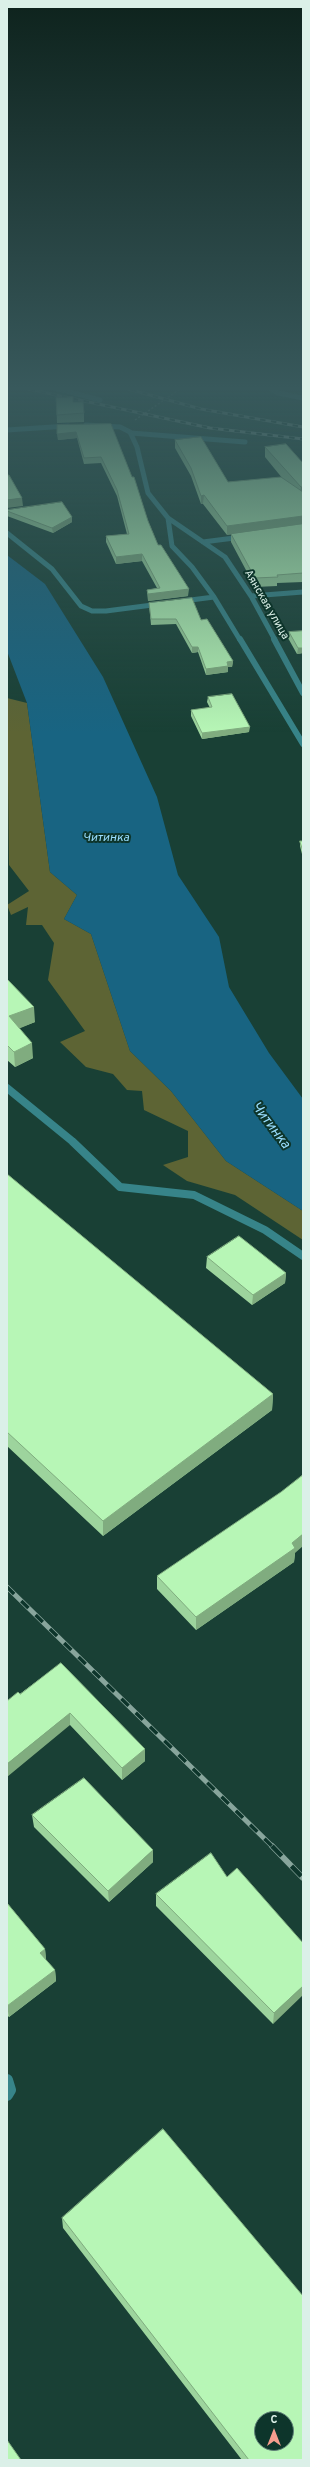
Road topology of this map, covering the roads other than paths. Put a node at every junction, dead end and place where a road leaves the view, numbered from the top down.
1 (155, 502) edge
2 (168, 518) junction
3 (7, 532) edge
4 (245, 536) edge
5 (203, 542) junction
6 (303, 592) edge
7 (251, 596) junction
8 (214, 597) junction
9 (175, 602) edge
10 (168, 603) edge
11 (303, 693) edge
12 (303, 744) edge
13 (7, 1088) edge
14 (303, 1256) edge
15 (7, 2080) edge
16 (7, 2095) edge

1 - 2 street, Аянская улица
2 - 5 street, Аянская улица
2 - 8 street
3 - 10 street
4 - 5 street
5 - 7 street, Аянская улица
6 - 7 street
7 - 11 street, Аянская улица
8 - 9 street
8 - 12 street
13 - 14 street
15 - 16 street

